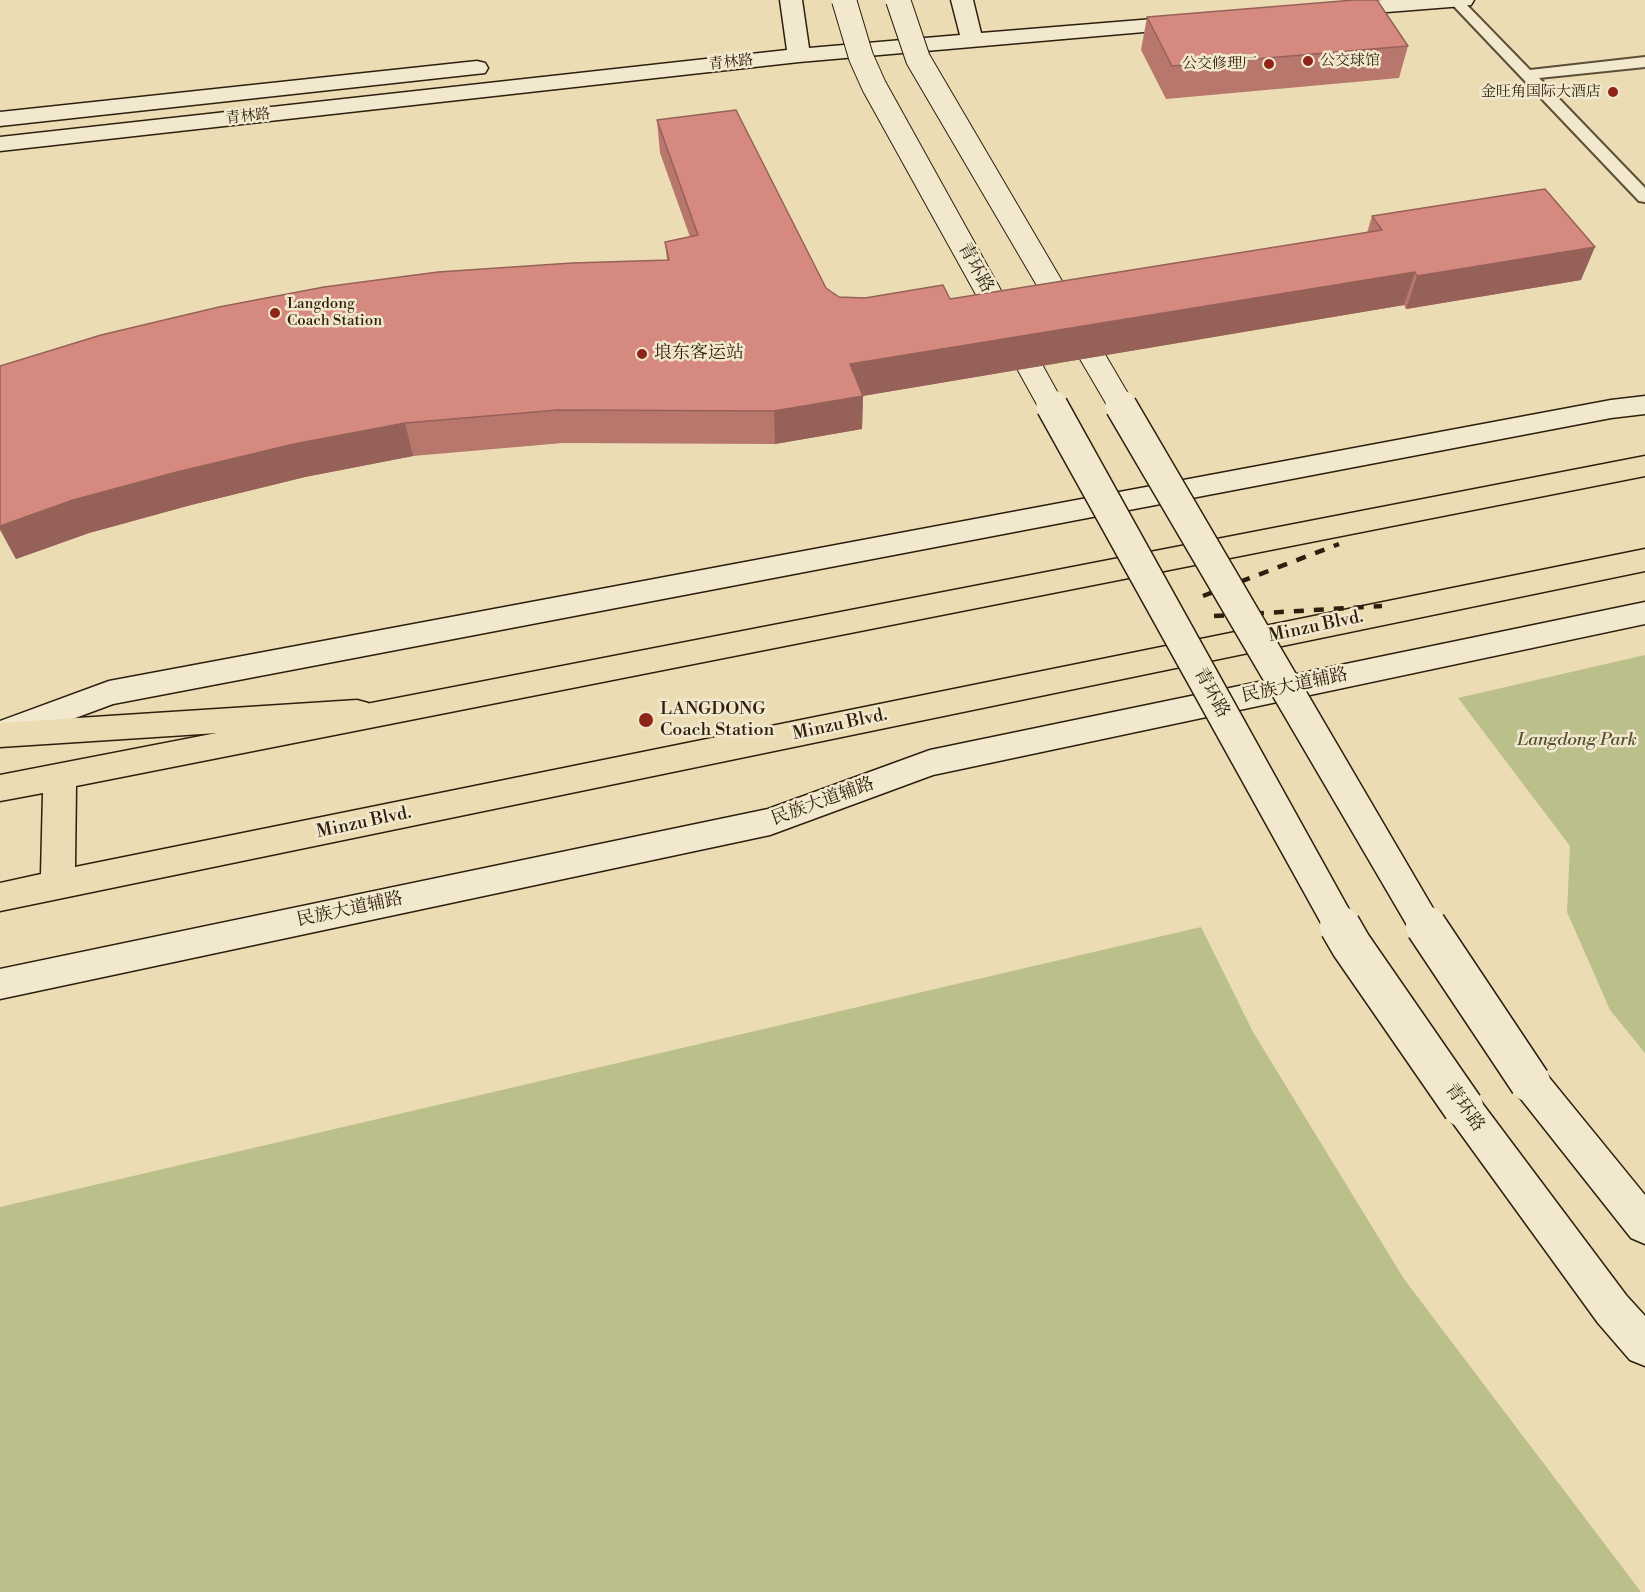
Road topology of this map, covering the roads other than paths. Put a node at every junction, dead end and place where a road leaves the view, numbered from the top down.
1 (791, 0) edge
2 (844, 0) edge
3 (1463, 0) edge
4 (1455, 1) edge
5 (1314, 12) edge
6 (887, 17) edge
7 (972, 19) edge
8 (1208, 20) edge
9 (789, 42) junction
10 (1645, 62) edge
11 (498, 66) dead end
12 (1527, 75) junction
13 (0, 119) edge
14 (0, 144) edge
15 (1645, 197) edge
16 (1645, 405) edge
17 (1645, 466) edge
18 (1645, 560) edge
19 (1645, 613) edge
20 (404, 709) junction
21 (0, 734) edge
22 (60, 776) junction
23 (0, 788) edge
24 (58, 885) junction
25 (0, 897) edge
26 (0, 909) edge
27 (0, 984) edge
28 (1645, 1226) edge
29 (1645, 1346) edge

1 - 9 main road
2 - 29 main road, 青环路, bridge
3 - 4 main road
4 - 5 main road
4 - 12 lane
6 - 7 main road, 青林路
6 - 9 main road, 青林路
6 - 28 main road, bridge
7 - 8 main road, 青林路
7 - 9 main road, 青林路
9 - 14 main road, 青林路
10 - 12 lane
11 - 13 main road, 青林路
12 - 15 lane
16 - 21 main road
17 - 20 main road
18 - 24 main road, Minzu Blvd.
19 - 27 main road, 民族大道辅路
20 - 21 main road
20 - 22 main road
22 - 23 main road
22 - 24 main road
24 - 25 main road, Minzu Blvd.
24 - 26 main road

